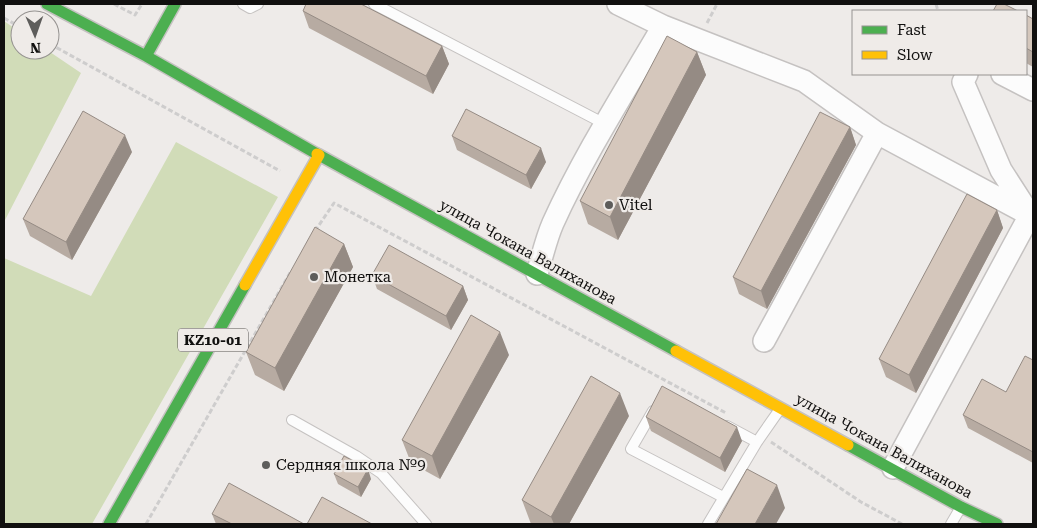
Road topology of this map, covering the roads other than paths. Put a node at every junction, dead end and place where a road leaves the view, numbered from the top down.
1 (46, 4) edge
2 (175, 4) edge
3 (243, 4) edge
4 (258, 4) edge
5 (374, 4) edge
6 (618, 4) edge
7 (663, 26) junction
8 (146, 56) junction
9 (966, 75) edge
10 (1004, 75) edge
11 (1033, 90) edge
12 (605, 124) junction
13 (877, 133) junction
14 (319, 155) junction
15 (1032, 216) edge
16 (537, 274) junction
17 (764, 341) dead end
18 (660, 399) edge
19 (782, 407) junction
20 (715, 419) edge
21 (292, 420) dead end
22 (759, 439) junction
23 (893, 468) junction
24 (724, 498) junction
25 (962, 506) junction
26 (109, 524) edge
27 (426, 524) edge
28 (708, 524) edge
29 (951, 524) edge
30 (997, 524) edge

1 - 8 main road, улица Чокана Валиханова
2 - 8 main road
3 - 4 lane
5 - 12 lane
6 - 7 street
7 - 12 street
7 - 13 street
8 - 14 main road, улица Чокана Валиханова
9 - 15 street
10 - 11 street
12 - 16 street
13 - 15 street
13 - 17 street
14 - 16 main road, улица Чокана Валиханова
14 - 26 main road, KZ10-01
15 - 23 street
16 - 19 main road, улица Чокана Валиханова
18 - 24 lane
19 - 22 lane
19 - 23 main road, улица Чокана Валиханова
20 - 22 lane
21 - 27 lane
22 - 24 lane
23 - 25 main road, улица Чокана Валиханова
24 - 28 lane
25 - 29 lane
25 - 30 main road, улица Чокана Валиханова

